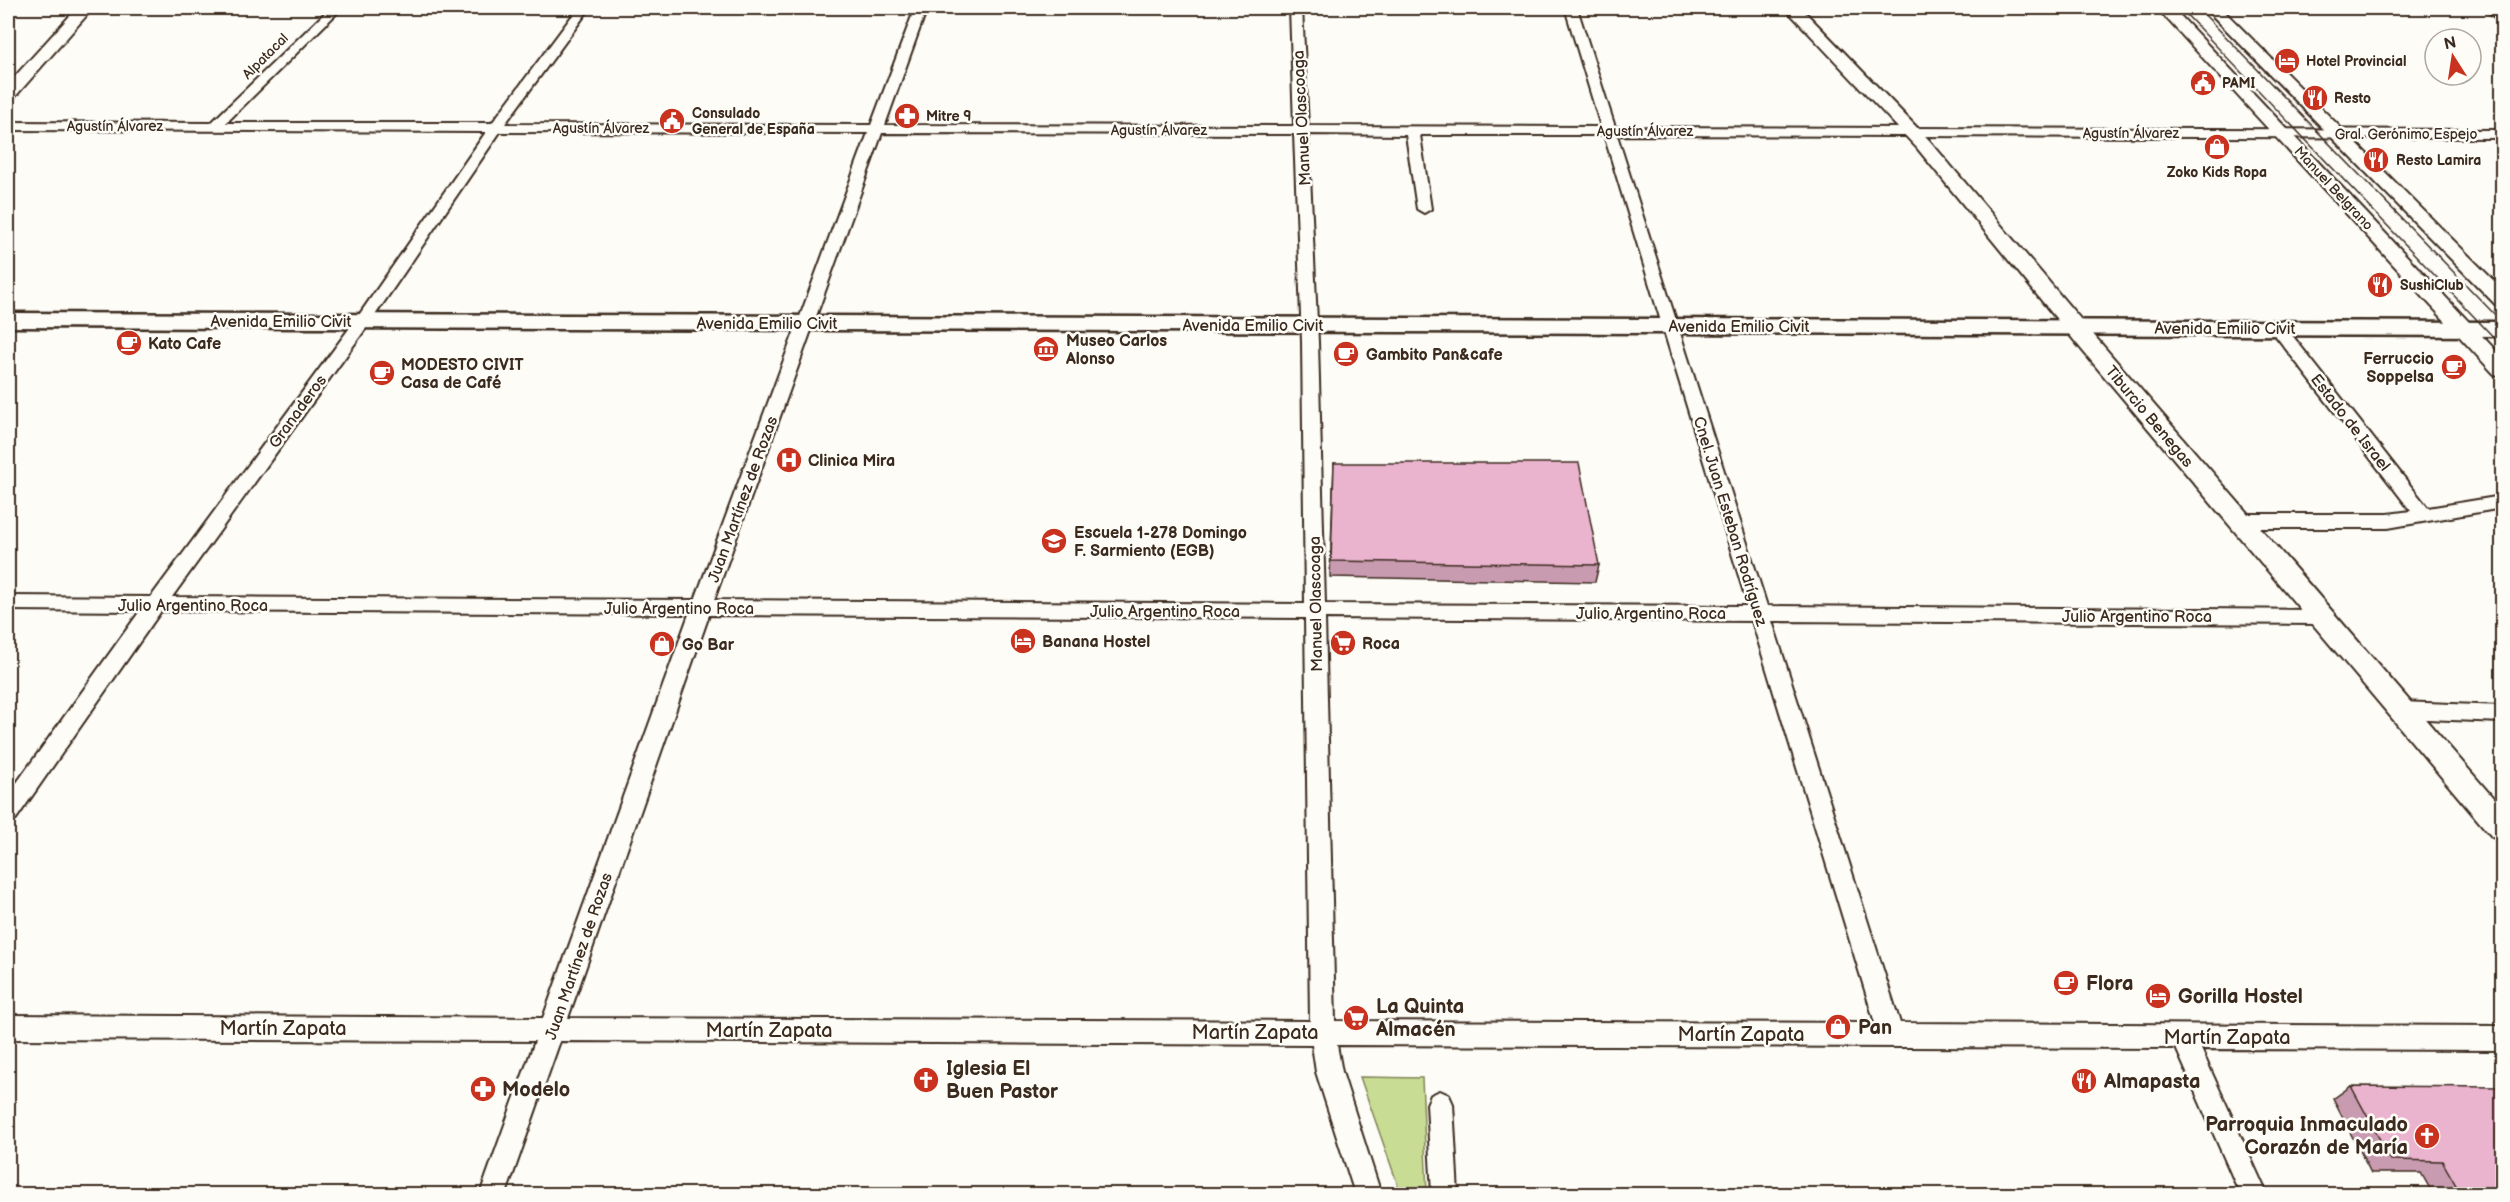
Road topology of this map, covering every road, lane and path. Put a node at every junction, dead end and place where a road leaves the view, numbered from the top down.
1 (85, 8) edge
2 (336, 8) edge
3 (584, 8) edge
4 (921, 8) edge
5 (1296, 8) edge
6 (1571, 8) edge
7 (1793, 8) edge
8 (2165, 8) edge
9 (2213, 8) edge
10 (2494, 8) edge
11 (2502, 14) edge
12 (8, 94) edge
13 (8, 126) edge
14 (215, 126) junction
15 (496, 127) junction
16 (878, 129) junction
17 (1302, 130) junction
18 (1412, 130) junction
19 (1610, 131) junction
20 (1912, 132) junction
21 (2283, 133) junction
22 (2310, 134) joint
23 (2337, 134) junction
24 (2502, 134) edge
25 (1424, 209) dead end
26 (2502, 300) edge
27 (8, 320) edge
28 (363, 321) junction
29 (807, 323) junction
30 (1310, 325) junction
31 (1670, 326) junction
32 (2075, 328) junction
33 (2278, 328) junction
34 (2465, 329) junction
35 (2500, 329) edge
36 (2502, 369) edge
37 (2502, 502) edge
38 (2424, 515) junction
39 (2240, 521) junction
40 (8, 603) edge
41 (155, 605) junction
42 (702, 608) junction
43 (1316, 612) junction
44 (1760, 614) junction
45 (2322, 617) junction
46 (2402, 710) junction
47 (2502, 714) edge
48 (8, 812) edge
49 (2502, 828) edge
50 (8, 1026) edge
51 (552, 1029) junction
52 (1323, 1032) junction
53 (1891, 1035) junction
54 (2183, 1036) junction
55 (2502, 1038) edge
56 (1440, 1104) dead end
57 (493, 1194) edge
58 (1368, 1194) edge
59 (1445, 1194) edge
60 (2254, 1194) edge

1 - 12 street
2 - 14 street, Alpatacal
3 - 15 street, Granaderos
4 - 16 street, Juan Martínez de Rozas
5 - 17 street, Manuel Olascoaga
6 - 19 street, Cnel. Juan Esteban Rodríguez
7 - 20 street, Tiburcio Benegas
8 - 21 street, Manuel Belgrano
9 - 23 street
10 - 11 main road
13 - 14 street, Agustín Álvarez
14 - 15 street, Agustín Álvarez
15 - 16 street, Agustín Álvarez
15 - 28 street, Granaderos
16 - 17 street, Agustín Álvarez
16 - 29 street, Juan Martínez de Rozas
17 - 18 street, Agustín Álvarez
17 - 30 street, Manuel Olascoaga
18 - 19 street, Agustín Álvarez
18 - 25 street
19 - 20 street, Agustín Álvarez
19 - 31 street, Cnel. Juan Esteban Rodríguez
20 - 21 street, Agustín Álvarez
20 - 32 street, Tiburcio Benegas
21 - 22 street, Agustín Álvarez
21 - 34 street, Manuel Belgrano
22 - 23 street, Gral. Gerónimo Espejo
23 - 24 street, Gral. Gerónimo Espejo
23 - 26 street
27 - 28 main road, Avenida Emilio Civit
28 - 29 main road, Avenida Emilio Civit
28 - 41 street, Granaderos
29 - 30 main road, Avenida Emilio Civit
29 - 42 street, Juan Martínez de Rozas
30 - 31 main road, Avenida Emilio Civit
30 - 43 street, Manuel Olascoaga
31 - 32 main road, Avenida Emilio Civit
31 - 44 street, Cnel. Juan Esteban Rodríguez
32 - 33 main road, Avenida Emilio Civit
32 - 39 street, Tiburcio Benegas
33 - 34 main road, Avenida Emilio Civit
33 - 38 street, Estado de Israel
34 - 35 main road, Avenida Emilio Civit
34 - 36 street, Manuel Belgrano
37 - 38 street
38 - 39 street
39 - 45 street, Tiburcio Benegas
40 - 41 street, Julio Argentino Roca
41 - 42 street, Julio Argentino Roca
41 - 48 street, Granaderos
42 - 43 street, Julio Argentino Roca
42 - 51 street, Juan Martínez de Rozas
43 - 44 street, Julio Argentino Roca
43 - 52 street, Manuel Olascoaga
44 - 45 street, Julio Argentino Roca
44 - 53 street, Cnel. Juan Esteban Rodríguez
45 - 46 street, Tiburcio Benegas
46 - 47 street
46 - 49 street, Tiburcio Benegas
50 - 51 street, Martín Zapata
51 - 52 street, Martín Zapata
51 - 57 street, Juan Martínez de Rozas
52 - 53 street, Martín Zapata
52 - 58 street, Manuel Olascoaga
53 - 54 street, Martín Zapata
54 - 55 street, Martín Zapata
54 - 60 street
56 - 59 street

